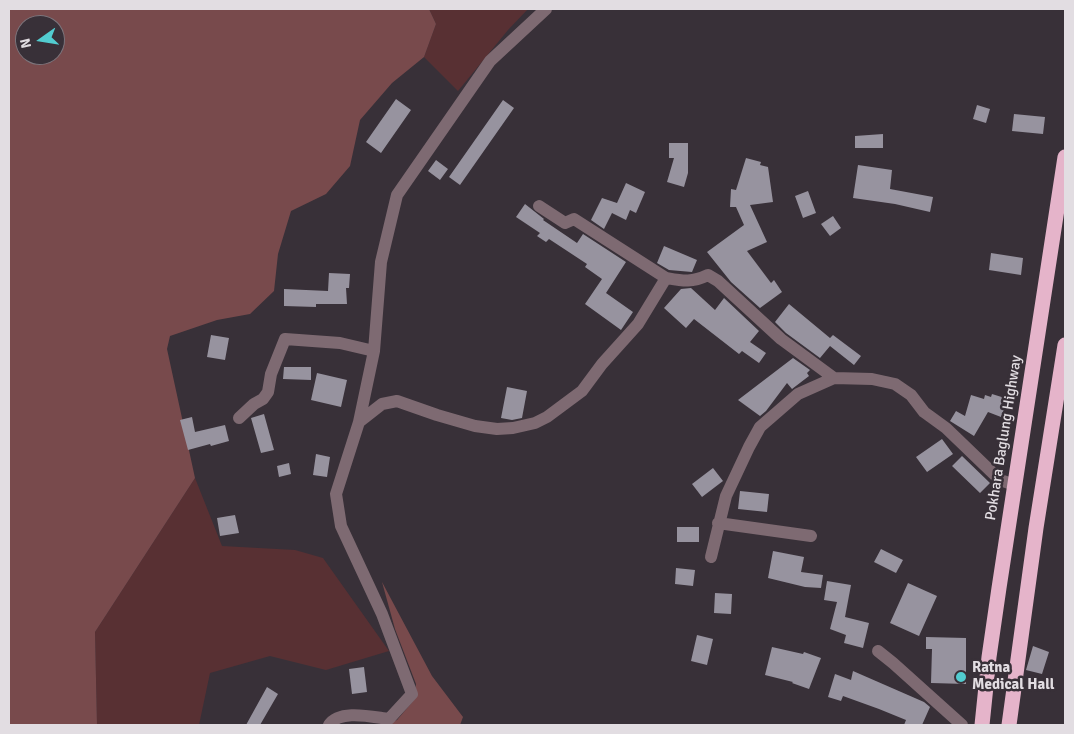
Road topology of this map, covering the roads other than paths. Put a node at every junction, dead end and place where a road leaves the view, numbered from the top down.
1 (546, 9) edge
2 (1065, 157) edge
3 (539, 206) dead end
4 (666, 278) junction
5 (1065, 345) edge
6 (374, 351) junction
7 (834, 378) junction
8 (239, 418) dead end
9 (359, 422) junction
10 (1015, 485) junction
11 (718, 523) junction
12 (811, 536) dead end
13 (711, 557) dead end
14 (878, 651) dead end
15 (329, 725) edge
16 (962, 725) edge
17 (982, 725) edge
18 (1009, 725) edge

1 - 6 street
2 - 10 highway, Pokhara Baglung Highway
3 - 4 street
4 - 7 street
4 - 9 street
5 - 18 highway
6 - 8 street
6 - 9 street
7 - 10 street
7 - 11 street
9 - 15 street
10 - 17 highway, Pokhara Baglung Highway
11 - 12 street
11 - 13 street
14 - 16 street

